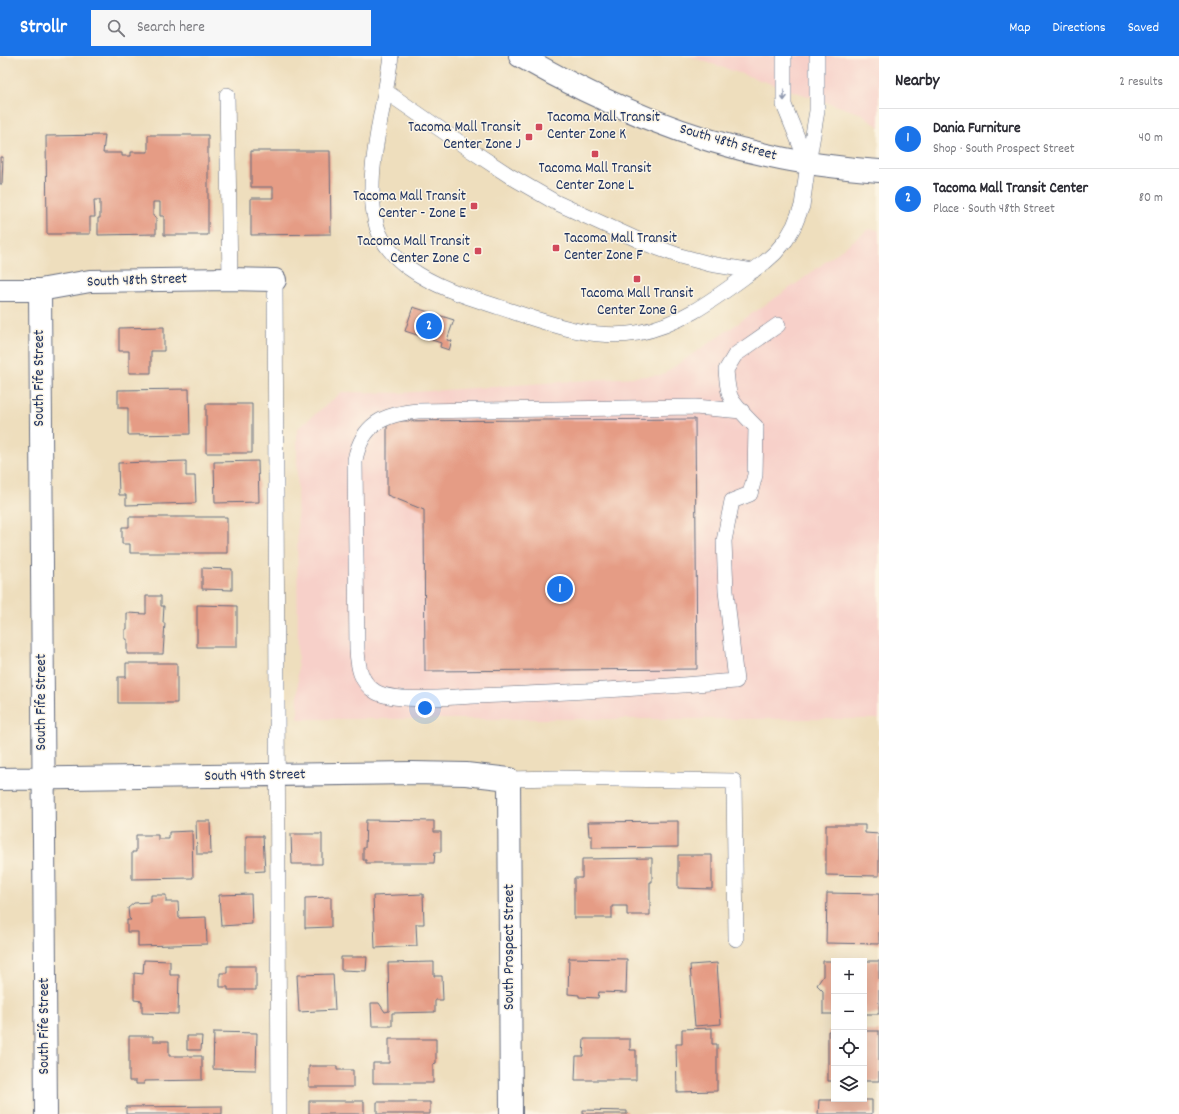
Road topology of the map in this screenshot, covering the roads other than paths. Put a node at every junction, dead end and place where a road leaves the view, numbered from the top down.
1 (391, 56) edge
2 (520, 56) edge
3 (784, 56) edge
4 (817, 56) edge
5 (385, 91) junction
6 (227, 95) dead end
7 (808, 164) junction
8 (879, 171) edge
9 (752, 271) junction
10 (230, 279) junction
11 (275, 280) joint
12 (0, 290) edge
13 (40, 290) junction
14 (778, 325) dead end
15 (742, 411) junction
16 (277, 775) junction
17 (0, 779) edge
18 (43, 779) junction
19 (509, 779) junction
20 (736, 939) dead end
21 (46, 1114) edge
22 (279, 1114) edge
23 (511, 1114) edge

1 - 5 lane
2 - 7 street, South 48th Street
3 -> 7 lane
4 - 7 lane
5 - 9 lane
5 - 9 lane
6 - 10 lane
7 - 8 street, South 48th Street
7 - 9 lane
10 - 11 street, South 48th Street
10 - 13 street, South 48th Street
11 - 16 lane
12 - 13 street, South 48th Street
13 - 18 street, South Fife Street
14 - 15 lane
15 - 15 lane
16 - 18 street, South 49th Street
16 - 19 street, South 49th Street
16 - 22 lane
17 - 18 street, South 49th Street
18 - 21 street, South Fife Street
19 - 20 lane
19 - 23 street, South Prospect Street

